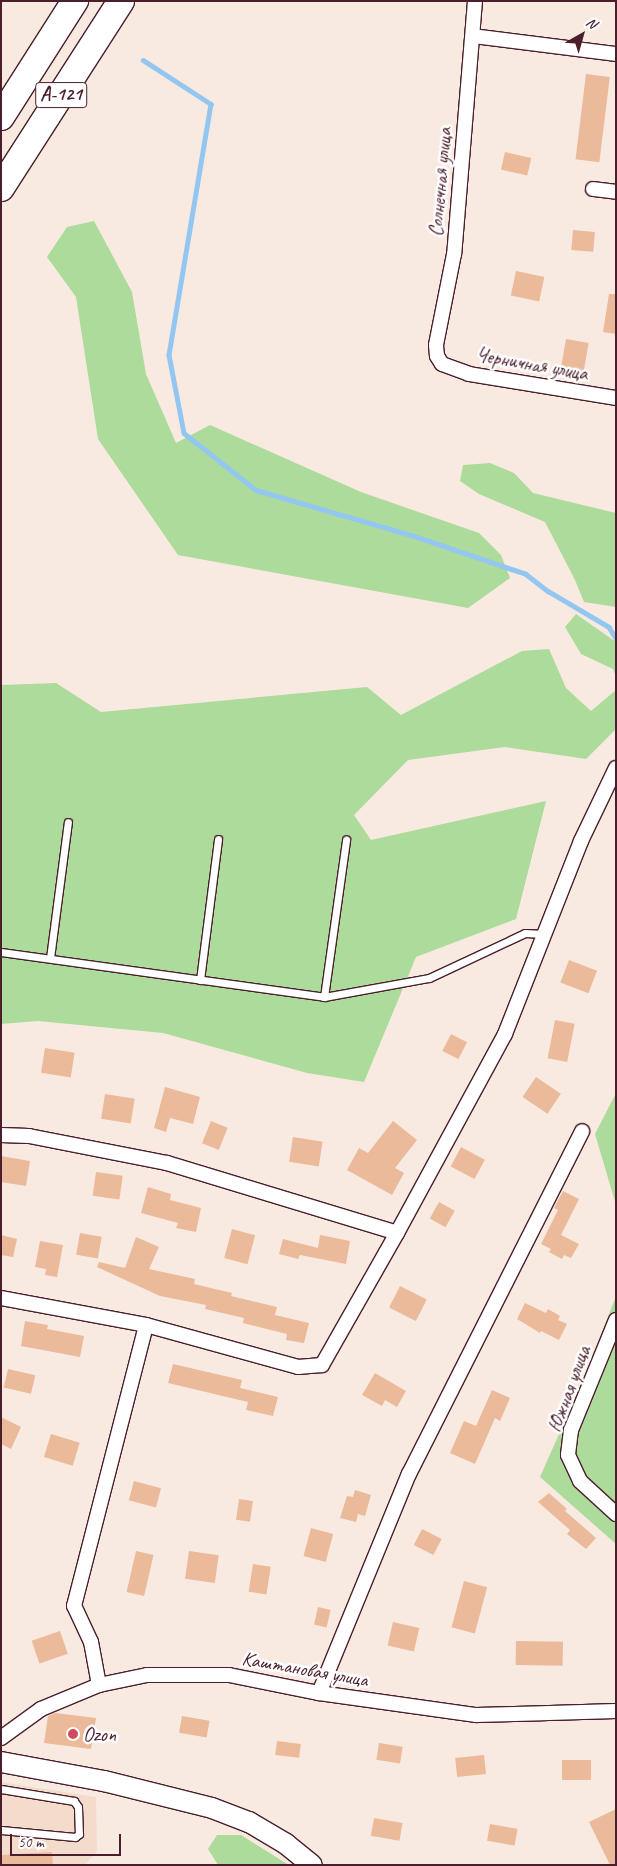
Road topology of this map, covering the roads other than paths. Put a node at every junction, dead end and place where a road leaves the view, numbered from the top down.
1 (76, 1) edge
2 (121, 1) edge
3 (475, 1) edge
4 (473, 36) junction
5 (616, 54) edge
6 (1, 118) edge
7 (1, 188) edge
8 (594, 189) dead end
9 (616, 192) edge
10 (442, 364) joint
11 (616, 398) edge
12 (616, 768) edge
13 (68, 822) dead end
14 (218, 838) dead end
15 (346, 840) dead end
16 (544, 934) junction
17 (1, 952) edge
18 (50, 958) junction
19 (200, 980) junction
20 (324, 997) junction
21 (582, 1131) dead end
22 (1, 1135) edge
23 (397, 1233) junction
24 (1, 1298) edge
25 (616, 1320) edge
26 (146, 1325) junction
27 (616, 1514) edge
28 (99, 1685) junction
29 (319, 1693) junction
30 (616, 1711) edge
31 (1, 1738) edge
32 (2, 1764) edge
33 (1, 1789) edge
34 (1, 1830) edge
35 (312, 1865) edge

1 - 6 highway, А-121
2 - 7 highway, А-121
3 - 4 street, Солнечная улица
4 - 5 street
4 - 10 street, Солнечная улица
8 - 9 street
10 - 11 street, Черничная улица
12 - 16 street
13 - 18 lane
14 - 19 lane
15 - 20 lane
16 - 20 lane
16 - 23 street
17 - 18 lane
18 - 19 lane
19 - 20 lane
21 - 29 street
22 - 23 street
23 - 26 street
24 - 26 street
25 - 27 street, Южная улица
26 - 28 street
28 - 29 street, Каштановая улица
28 - 31 street, Каштановая улица
29 - 30 street, Каштановая улица
32 - 35 main road
33 - 34 lane

